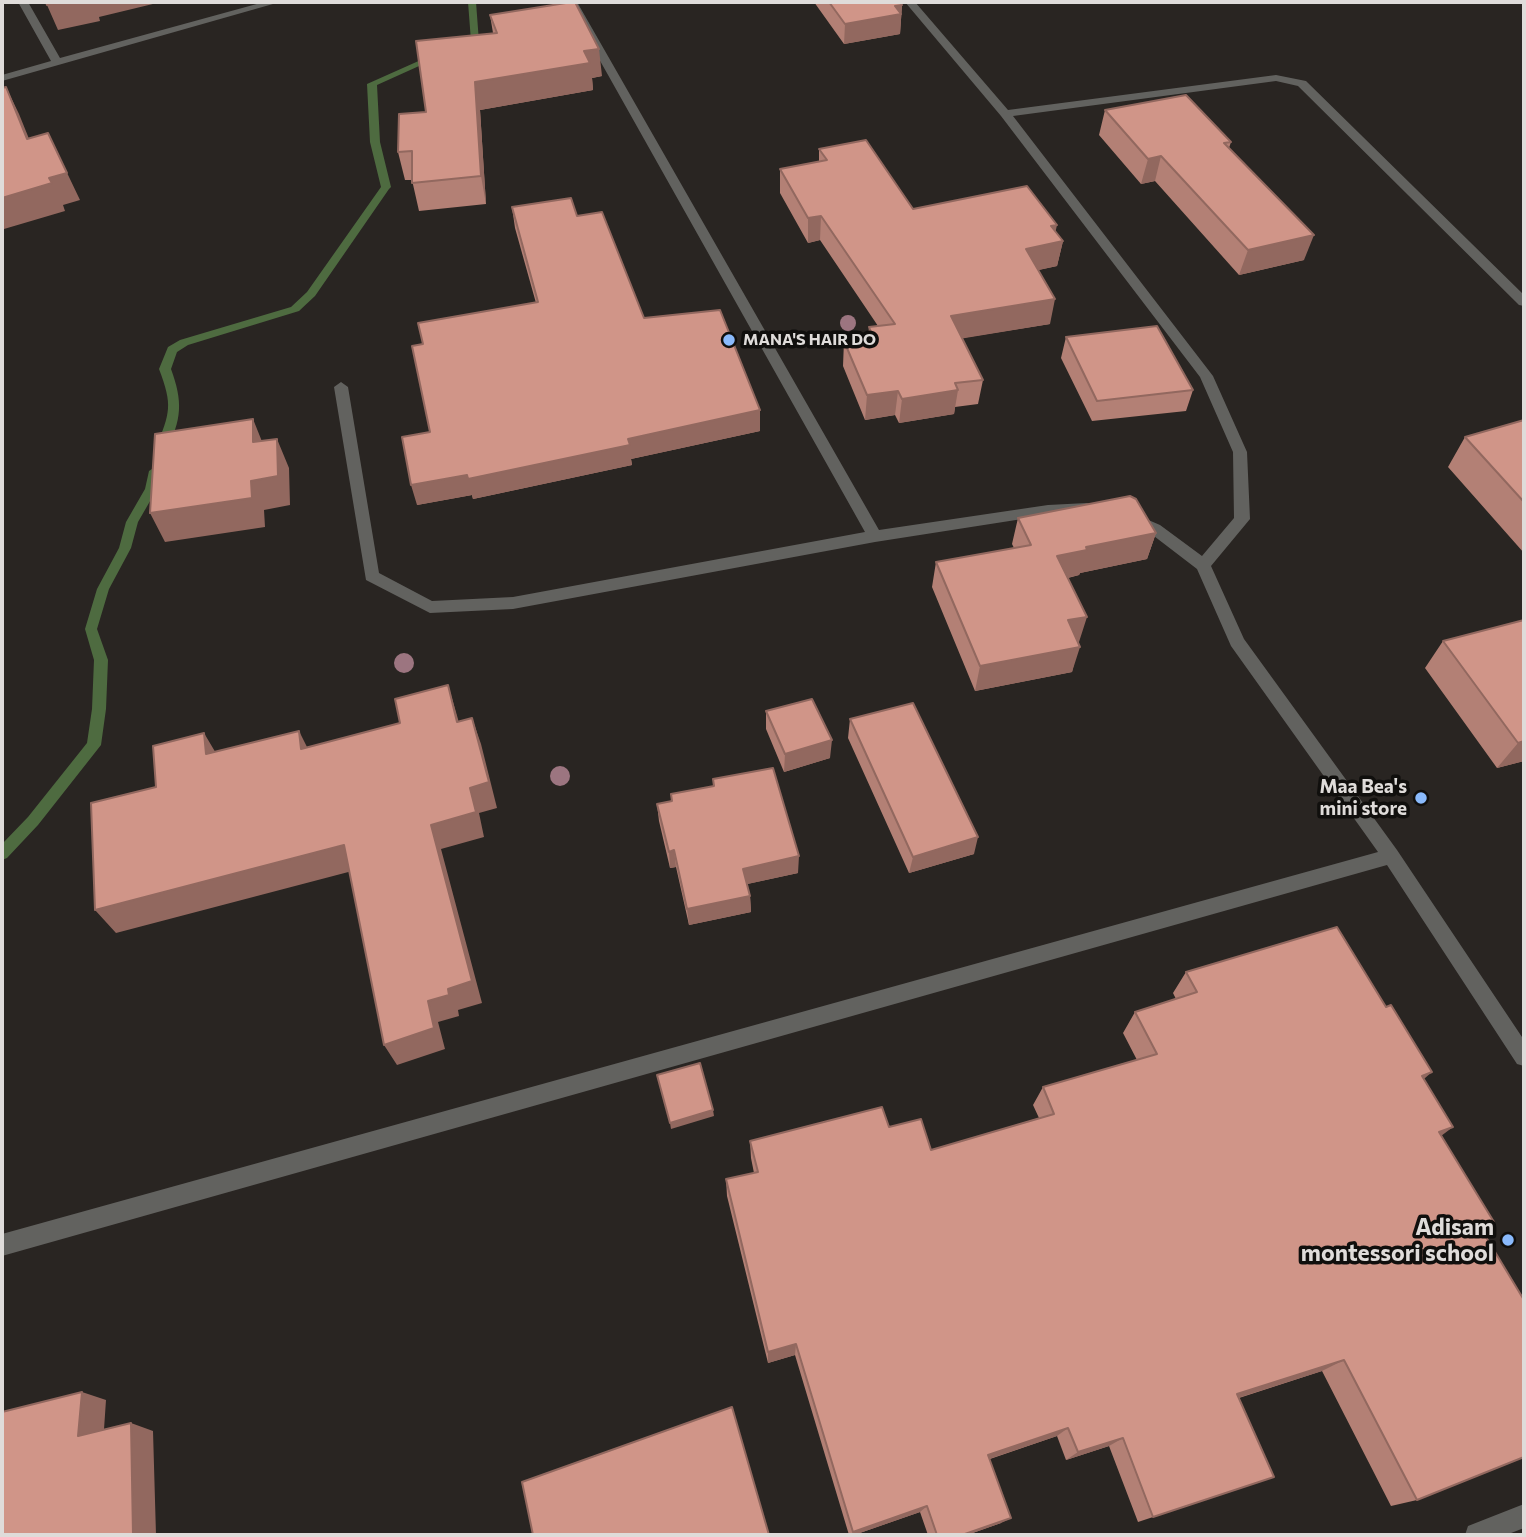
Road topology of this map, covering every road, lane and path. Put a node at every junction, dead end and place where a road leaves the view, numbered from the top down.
1 (23, 2) edge
2 (275, 2) edge
3 (572, 2) edge
4 (911, 2) edge
5 (58, 64) junction
6 (2, 78) edge
7 (1005, 114) junction
8 (1524, 302) edge
9 (341, 387) dead end
10 (874, 536) junction
11 (1203, 565) junction
12 (1391, 856) junction
13 (1524, 1058) edge
14 (2, 1245) edge
15 (1524, 1516) edge
16 (1477, 1535) edge

1 - 5 street
2 - 5 street
3 - 10 street
4 - 7 street
5 - 6 street
7 - 8 street
7 - 11 street
9 - 10 street
10 - 11 street
11 - 12 street
12 - 13 street
12 - 14 street
15 - 16 street

